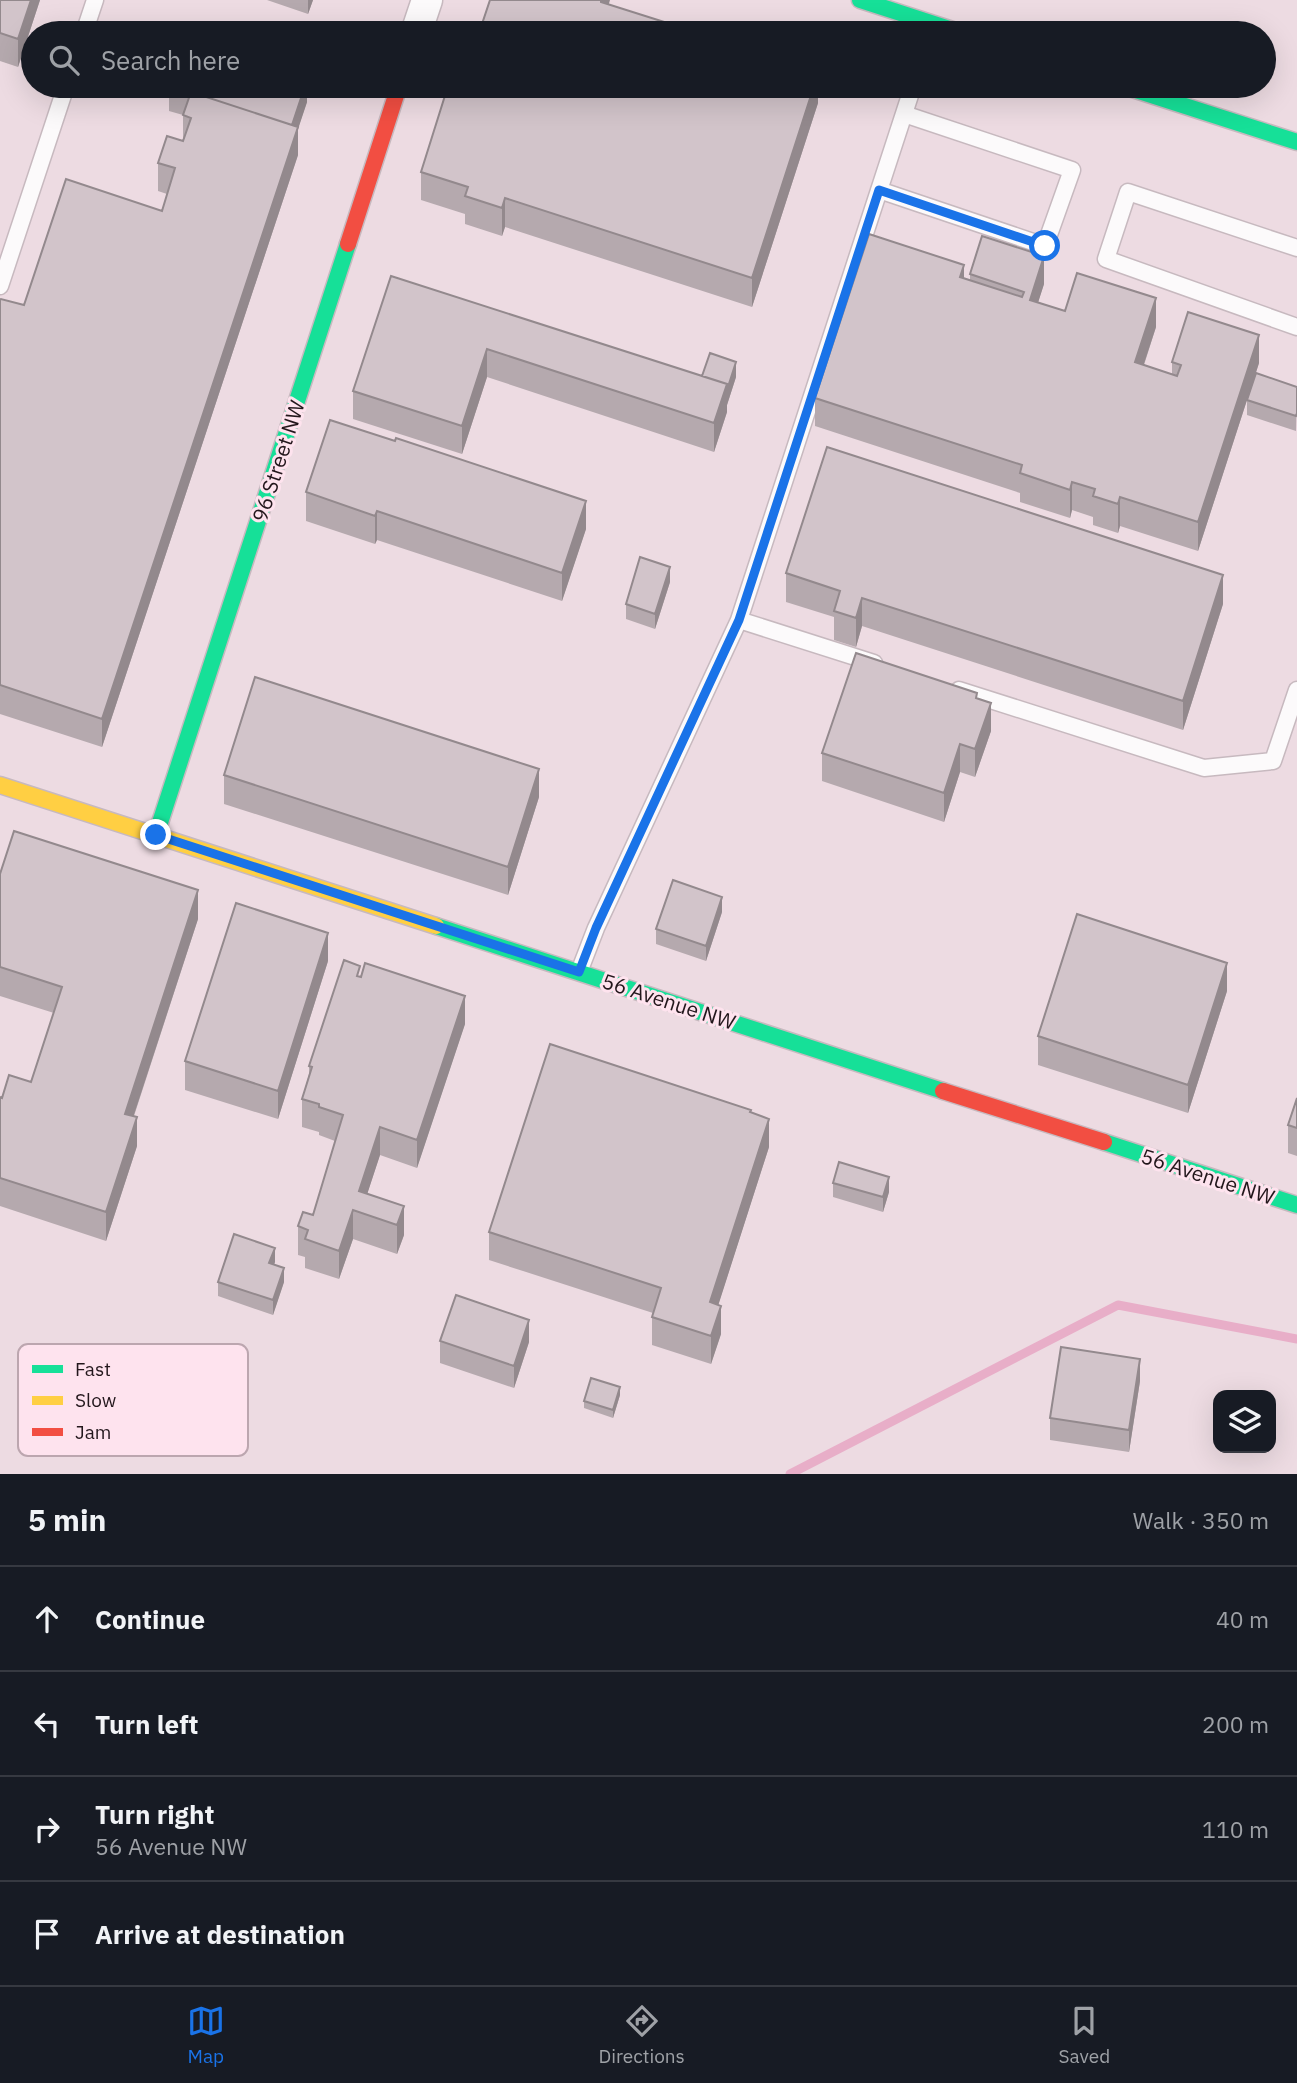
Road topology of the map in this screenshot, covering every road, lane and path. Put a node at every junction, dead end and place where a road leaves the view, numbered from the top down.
1 (95, 0) edge
2 (427, 0) edge
3 (860, 0) edge
4 (88, 21) edge
5 (420, 21) edge
6 (912, 21) edge
7 (61, 98) edge
8 (395, 98) edge
9 (910, 98) edge
10 (1160, 98) edge
11 (904, 114) junction
12 (1297, 142) edge
13 (879, 190) junction
14 (8, 238) edge
15 (1297, 248) edge
16 (0, 286) edge
17 (1297, 327) edge
18 (739, 620) junction
19 (885, 667) edge
20 (938, 683) edge
21 (1297, 690) edge
22 (0, 785) edge
23 (156, 835) junction
24 (579, 972) junction
25 (1297, 1205) edge

1 - 4 lane
2 - 5 street
3 - 6 street
7 - 14 lane
8 - 23 street, 96 Street NW
9 - 11 lane
10 - 12 street
11 - 13 lane
11 - 13 lane
13 - 18 lane
14 - 16 lane
15 - 17 lane
18 - 19 lane
18 - 24 lane
20 - 21 lane
22 - 23 street, 56 Avenue NW
23 - 24 street, 56 Avenue NW
24 - 25 street, 56 Avenue NW

